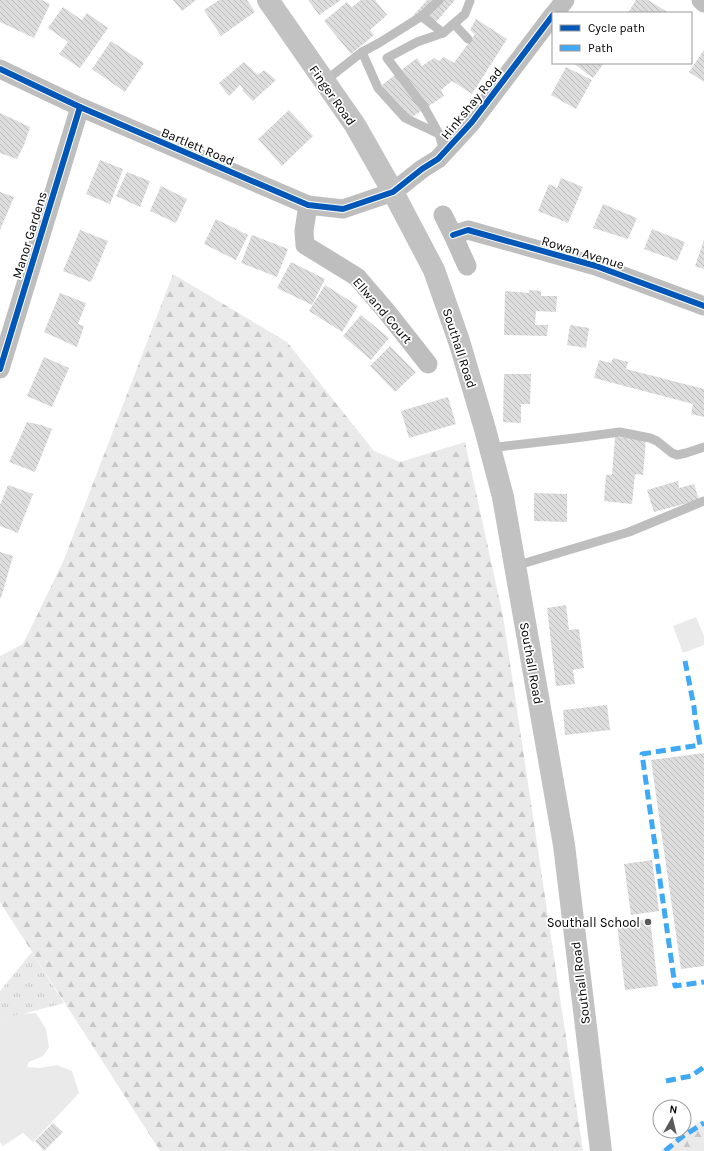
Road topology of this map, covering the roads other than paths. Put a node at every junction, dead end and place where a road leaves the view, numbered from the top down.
1 (268, 0) edge
2 (439, 0) edge
3 (470, 0) edge
4 (565, 0) edge
5 (701, 0) edge
6 (704, 2) edge
7 (556, 12) edge
8 (422, 16) junction
9 (552, 17) edge
10 (454, 24) junction
11 (443, 34) junction
12 (468, 39) dead end
13 (379, 43) junction
14 (362, 52) junction
15 (387, 58) junction
16 (0, 69) edge
17 (325, 82) junction
18 (80, 107) junction
19 (439, 134) junction
20 (444, 151) junction
21 (394, 192) junction
22 (308, 206) junction
23 (443, 216) dead end
24 (454, 234) junction
25 (467, 266) dead end
26 (704, 306) edge
27 (428, 364) dead end
28 (0, 369) edge
29 (704, 447) edge
30 (489, 448) junction
31 (704, 501) edge
32 (515, 566) junction
33 (601, 1151) edge

1 - 17 main road, Finger Road
2 - 8 lane
3 - 10 lane
4 - 7 street
5 - 6 street
8 - 11 lane
8 - 13 lane
9 - 20 street, Hinkshay Road
10 - 11 lane
10 - 12 lane
11 - 15 lane
13 - 14 lane
13 - 15 lane
14 - 17 lane
14 - 19 lane
15 - 19 lane
16 - 18 street, Bartlett Road
17 - 21 main road, Finger Road
18 - 22 street, Bartlett Road
18 - 28 street, Manor Gardens
19 - 20 lane
20 - 21 street, Hinkshay Road
21 - 22 street, Bartlett Road
21 - 30 main road, Southall Road
22 - 27 street, Ellwand Court
23 - 24 street
24 - 25 street
24 - 26 street, Rowan Avenue
29 - 30 lane
30 - 32 main road, Southall Road
31 - 32 lane
32 - 33 main road, Southall Road

